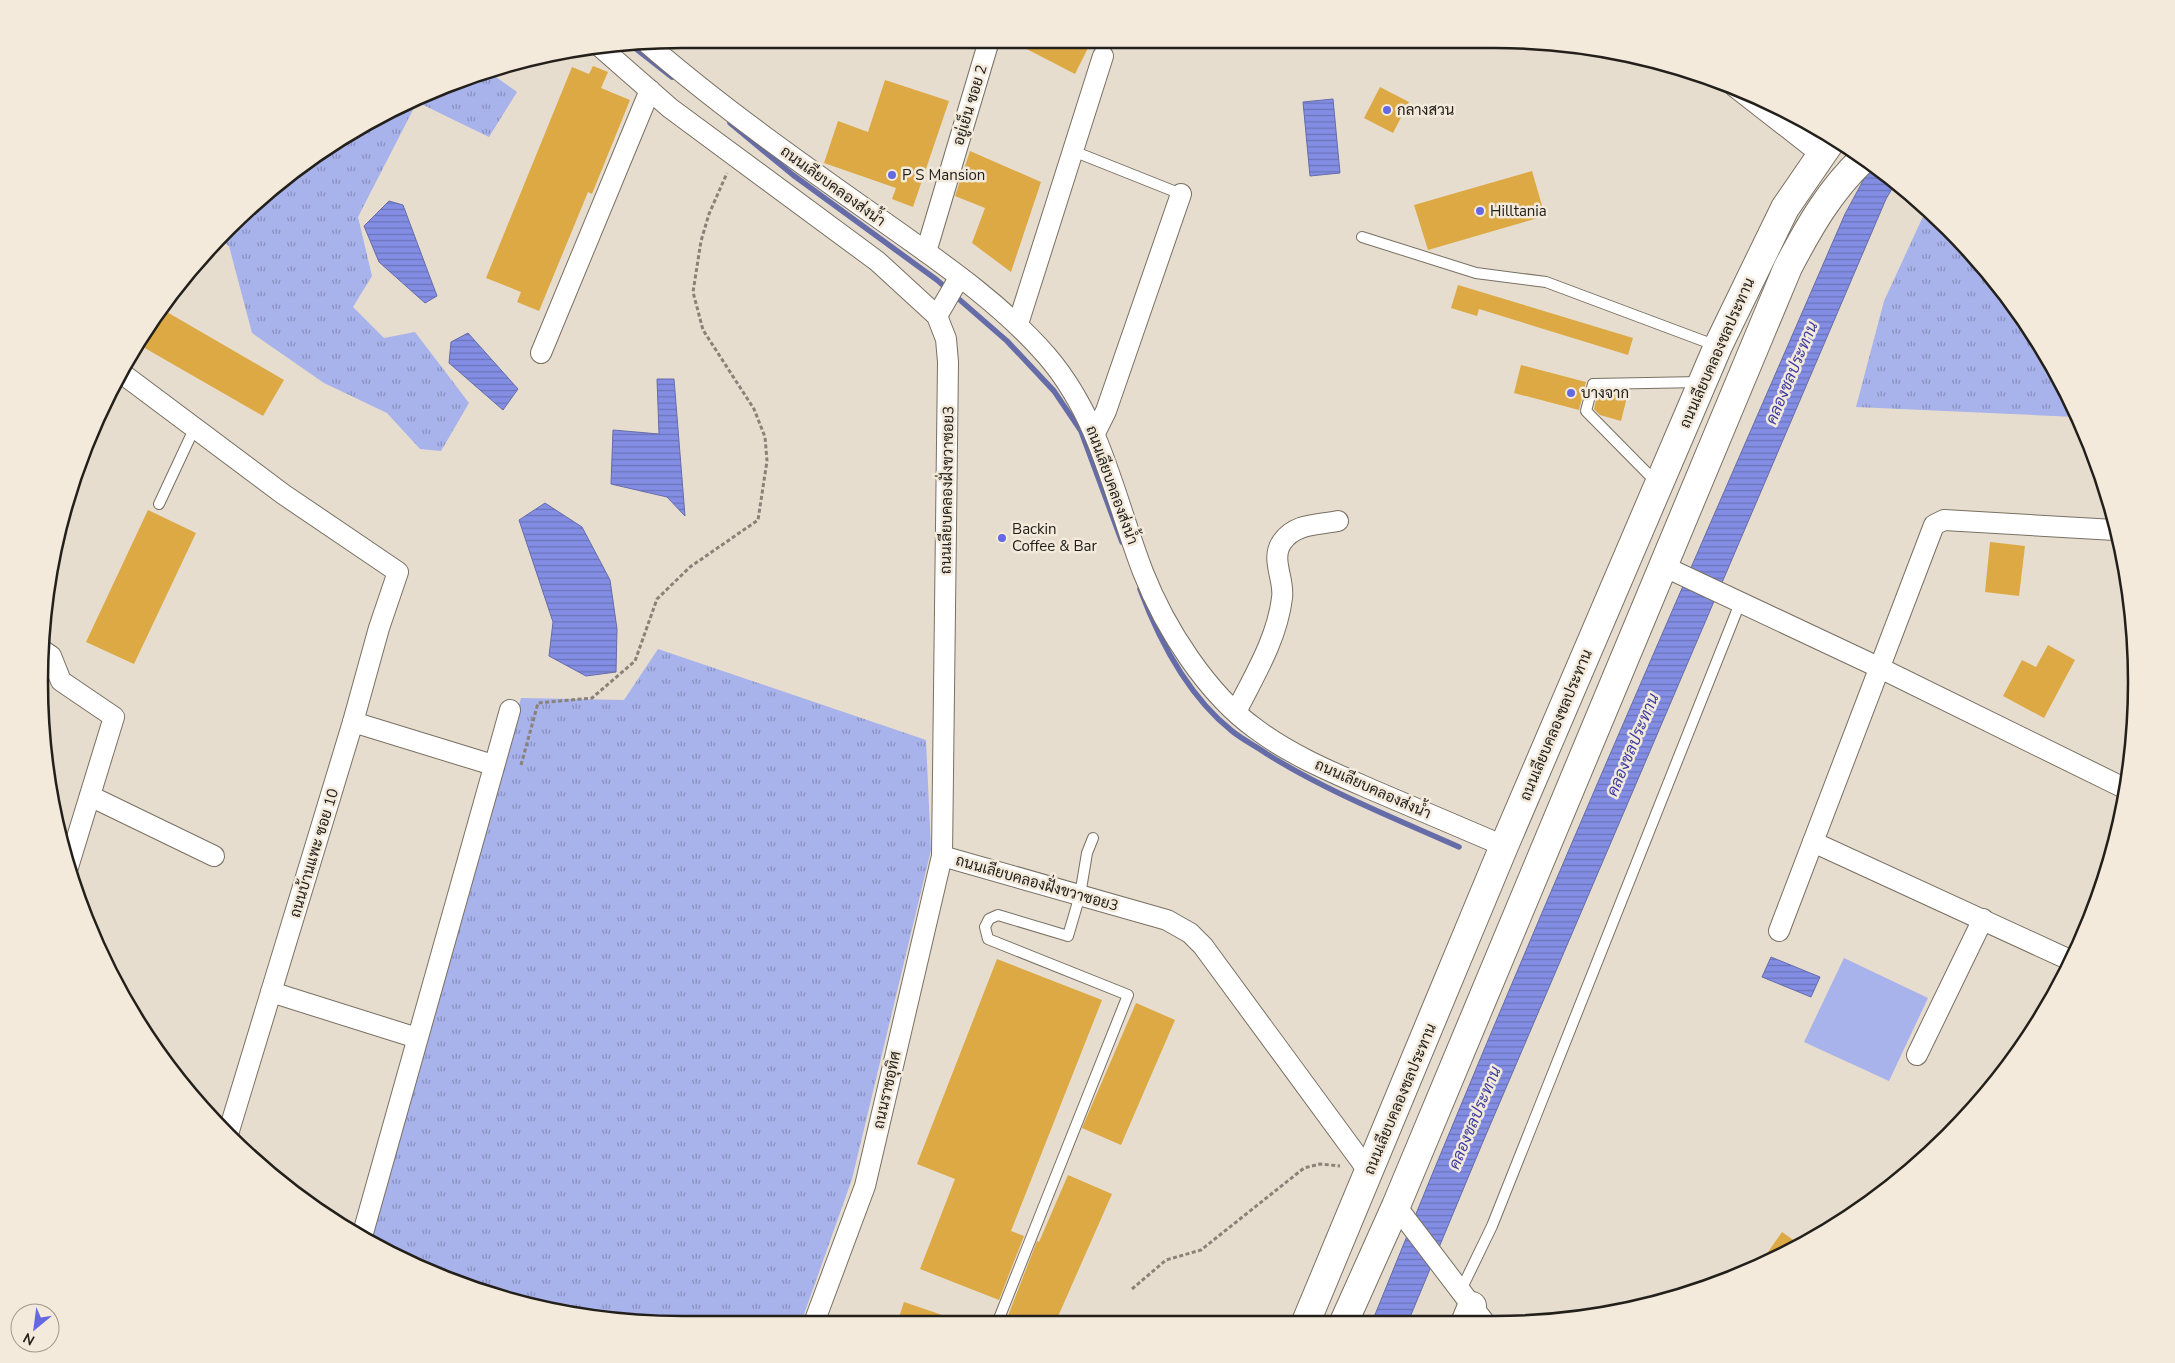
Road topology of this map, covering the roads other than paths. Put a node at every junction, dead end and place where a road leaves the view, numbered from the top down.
1 (987, 48) edge
2 (654, 49) edge
3 (607, 52) edge
4 (1103, 56) dead end
5 (650, 90) junction
6 (1774, 113) edge
7 (1826, 148) edge
8 (1073, 151) junction
9 (1856, 166) edge
10 (1181, 194) joint
11 (1362, 237) dead end
12 (926, 252) junction
13 (959, 278) junction
14 (937, 316) junction
15 (1018, 324) junction
16 (1718, 346) junction
17 (541, 353) dead end
18 (126, 376) edge
19 (1703, 382) junction
20 (194, 429) junction
21 (1095, 433) junction
22 (1659, 485) junction
23 (159, 504) dead end
24 (1338, 521) dead end
25 (2109, 530) edge
26 (1663, 566) junction
27 (1740, 603) junction
28 (49, 654) edge
29 (1878, 667) junction
30 (510, 710) dead end
31 (1236, 712) junction
32 (353, 722) junction
33 (493, 765) junction
34 (2118, 785) edge
35 (90, 796) junction
36 (1093, 838) dead end
37 (1813, 842) junction
38 (1504, 846) junction
39 (72, 855) edge
40 (214, 856) dead end
41 (942, 856) junction
42 (1080, 895) junction
43 (1983, 919) junction
44 (1779, 931) dead end
45 (2064, 957) edge
46 (271, 992) junction
47 (417, 1038) junction
48 (1917, 1055) dead end
49 (1454, 1067) junction
50 (230, 1127) edge
51 (1382, 1144) junction
52 (1367, 1178) junction
53 (1396, 1206) junction
54 (363, 1230) edge
55 (1340, 1243) junction
56 (1371, 1260) junction
57 (1471, 1311) edge
58 (816, 1316) edge
59 (1000, 1316) edge
60 (1309, 1316) edge
61 (1347, 1316) edge

1 - 12 street, อยู่เย็น ซอย 2
2 - 12 street, ถนนเลียบคลองส่งน้ำ
3 - 5 street
4 - 8 street
5 - 14 street
5 - 17 street
6 - 7 street
7 - 16 main road, ถนนเลียบคลองชลประทาน
8 - 10 lane
8 - 15 street
9 - 26 main road, ถนนเลียบคลองชลประทาน
10 - 21 street
11 - 16 lane
12 - 13 street, ถนนเลียบคลองส่งน้ำ
13 - 14 street
13 - 15 street, ถนนเลียบคลองส่งน้ำ
14 - 41 street, ถนนเลียบคลองฝั่งขวาซอย3
15 - 21 street, ถนนเลียบคลองส่งน้ำ
16 - 19 main road, ถนนเลียบคลองชลประทาน
18 - 20 street
19 - 22 main road, ถนนเลียบคลองชลประทาน
19 - 22 lane
20 - 23 lane
20 - 32 street, ถนนบ้านแพะ ซอย 10
21 - 31 street, ถนนเลียบคลองส่งน้ำ
22 - 38 main road, ถนนเลียบคลองชลประทาน
24 - 31 street
25 - 29 street
26 - 27 street
26 - 49 main road, ถนนเลียบคลองชลประทาน
27 - 29 street
27 - 57 lane
28 - 35 street
29 - 34 street
29 - 37 street
30 - 33 street
31 - 38 street, ถนนเลียบคลองส่งน้ำ
32 - 33 street
32 - 46 street, ถนนบ้านแพะ ซอย 10
33 - 47 street
35 - 39 street
35 - 40 street
36 - 42 lane
37 - 43 street
37 - 44 street
38 - 51 main road, ถนนเลียบคลองชลประทาน
41 - 42 street, ถนนเลียบคลองฝั่งขวาซอย3
41 - 58 street, ถนนราชอุทิศ
42 - 52 street, ถนนเลียบคลองฝั่งขวาซอย3
42 - 59 lane
43 - 45 street
43 - 48 street
46 - 47 street
46 - 50 street, ถนนบ้านแพะ ซอย 10
47 - 54 street
49 - 51 main road
49 - 53 main road, ถนนเลียบคลองชลประทาน
51 - 52 main road, ถนนเลียบคลองชลประทาน
52 - 55 main road, ถนนเลียบคลองชลประทาน
53 - 56 main road, ถนนเลียบคลองชลประทาน
53 - 57 street
55 - 56 main road
55 - 60 main road, ถนนเลียบคลองชลประทาน
56 - 61 main road, ถนนเลียบคลองชลประทาน

